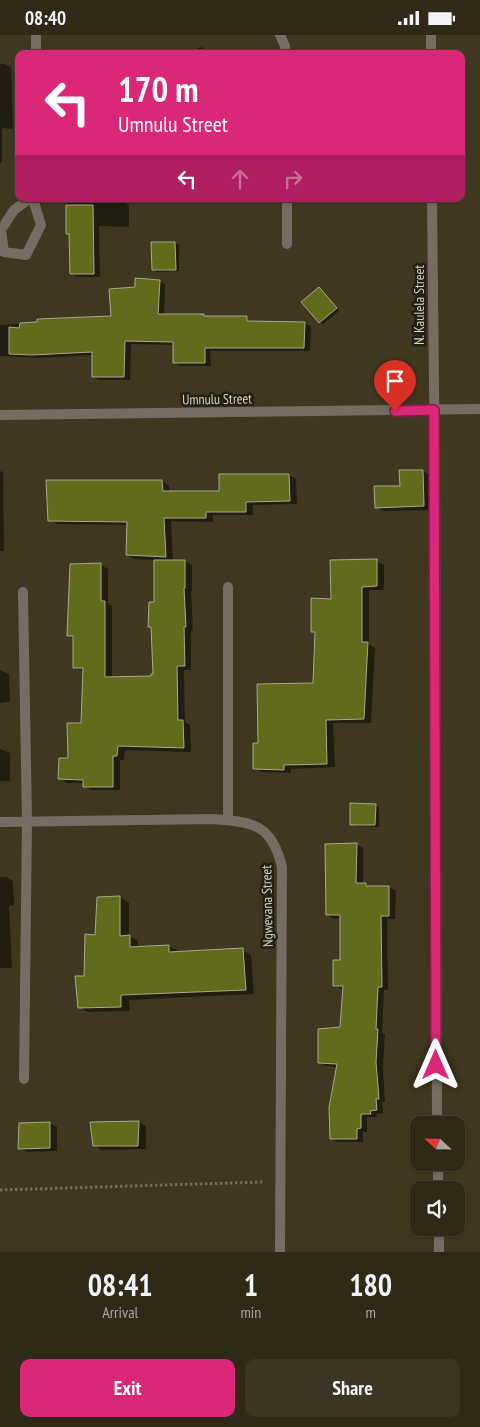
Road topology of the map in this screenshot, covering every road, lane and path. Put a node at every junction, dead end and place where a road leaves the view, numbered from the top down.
1 (36, 35) edge
2 (280, 35) edge
3 (431, 35) edge
4 (36, 50) edge
5 (285, 50) edge
6 (431, 50) edge
7 (26, 202) edge
8 (32, 202) edge
9 (287, 202) edge
10 (432, 202) edge
11 (287, 244) dead end
12 (480, 409) edge
13 (434, 410) junction
14 (0, 415) edge
15 (228, 587) dead end
16 (23, 592) dead end
17 (228, 820) junction
18 (27, 821) junction
19 (0, 822) edge
20 (24, 1079) dead end
21 (437, 1116) edge
22 (281, 1181) junction
23 (0, 1190) edge
24 (438, 1236) edge
25 (280, 1252) edge
26 (439, 1252) edge

1 - 4 street
2 - 5 street
3 - 6 street
7 - 8 street
9 - 11 street
10 - 13 street, N. Kaulela Street
12 - 13 street, Umnulu Street
13 - 14 street, Umnulu Street
13 - 21 street, N. Kaulela Street
15 - 17 street
16 - 18 street
17 - 18 street, Ngwevana Street
17 - 22 street, Ngwevana Street
18 - 19 street, Ngwevana Street
18 - 20 street
22 - 23 path
22 - 25 street, Ngwevana Street
24 - 26 street

